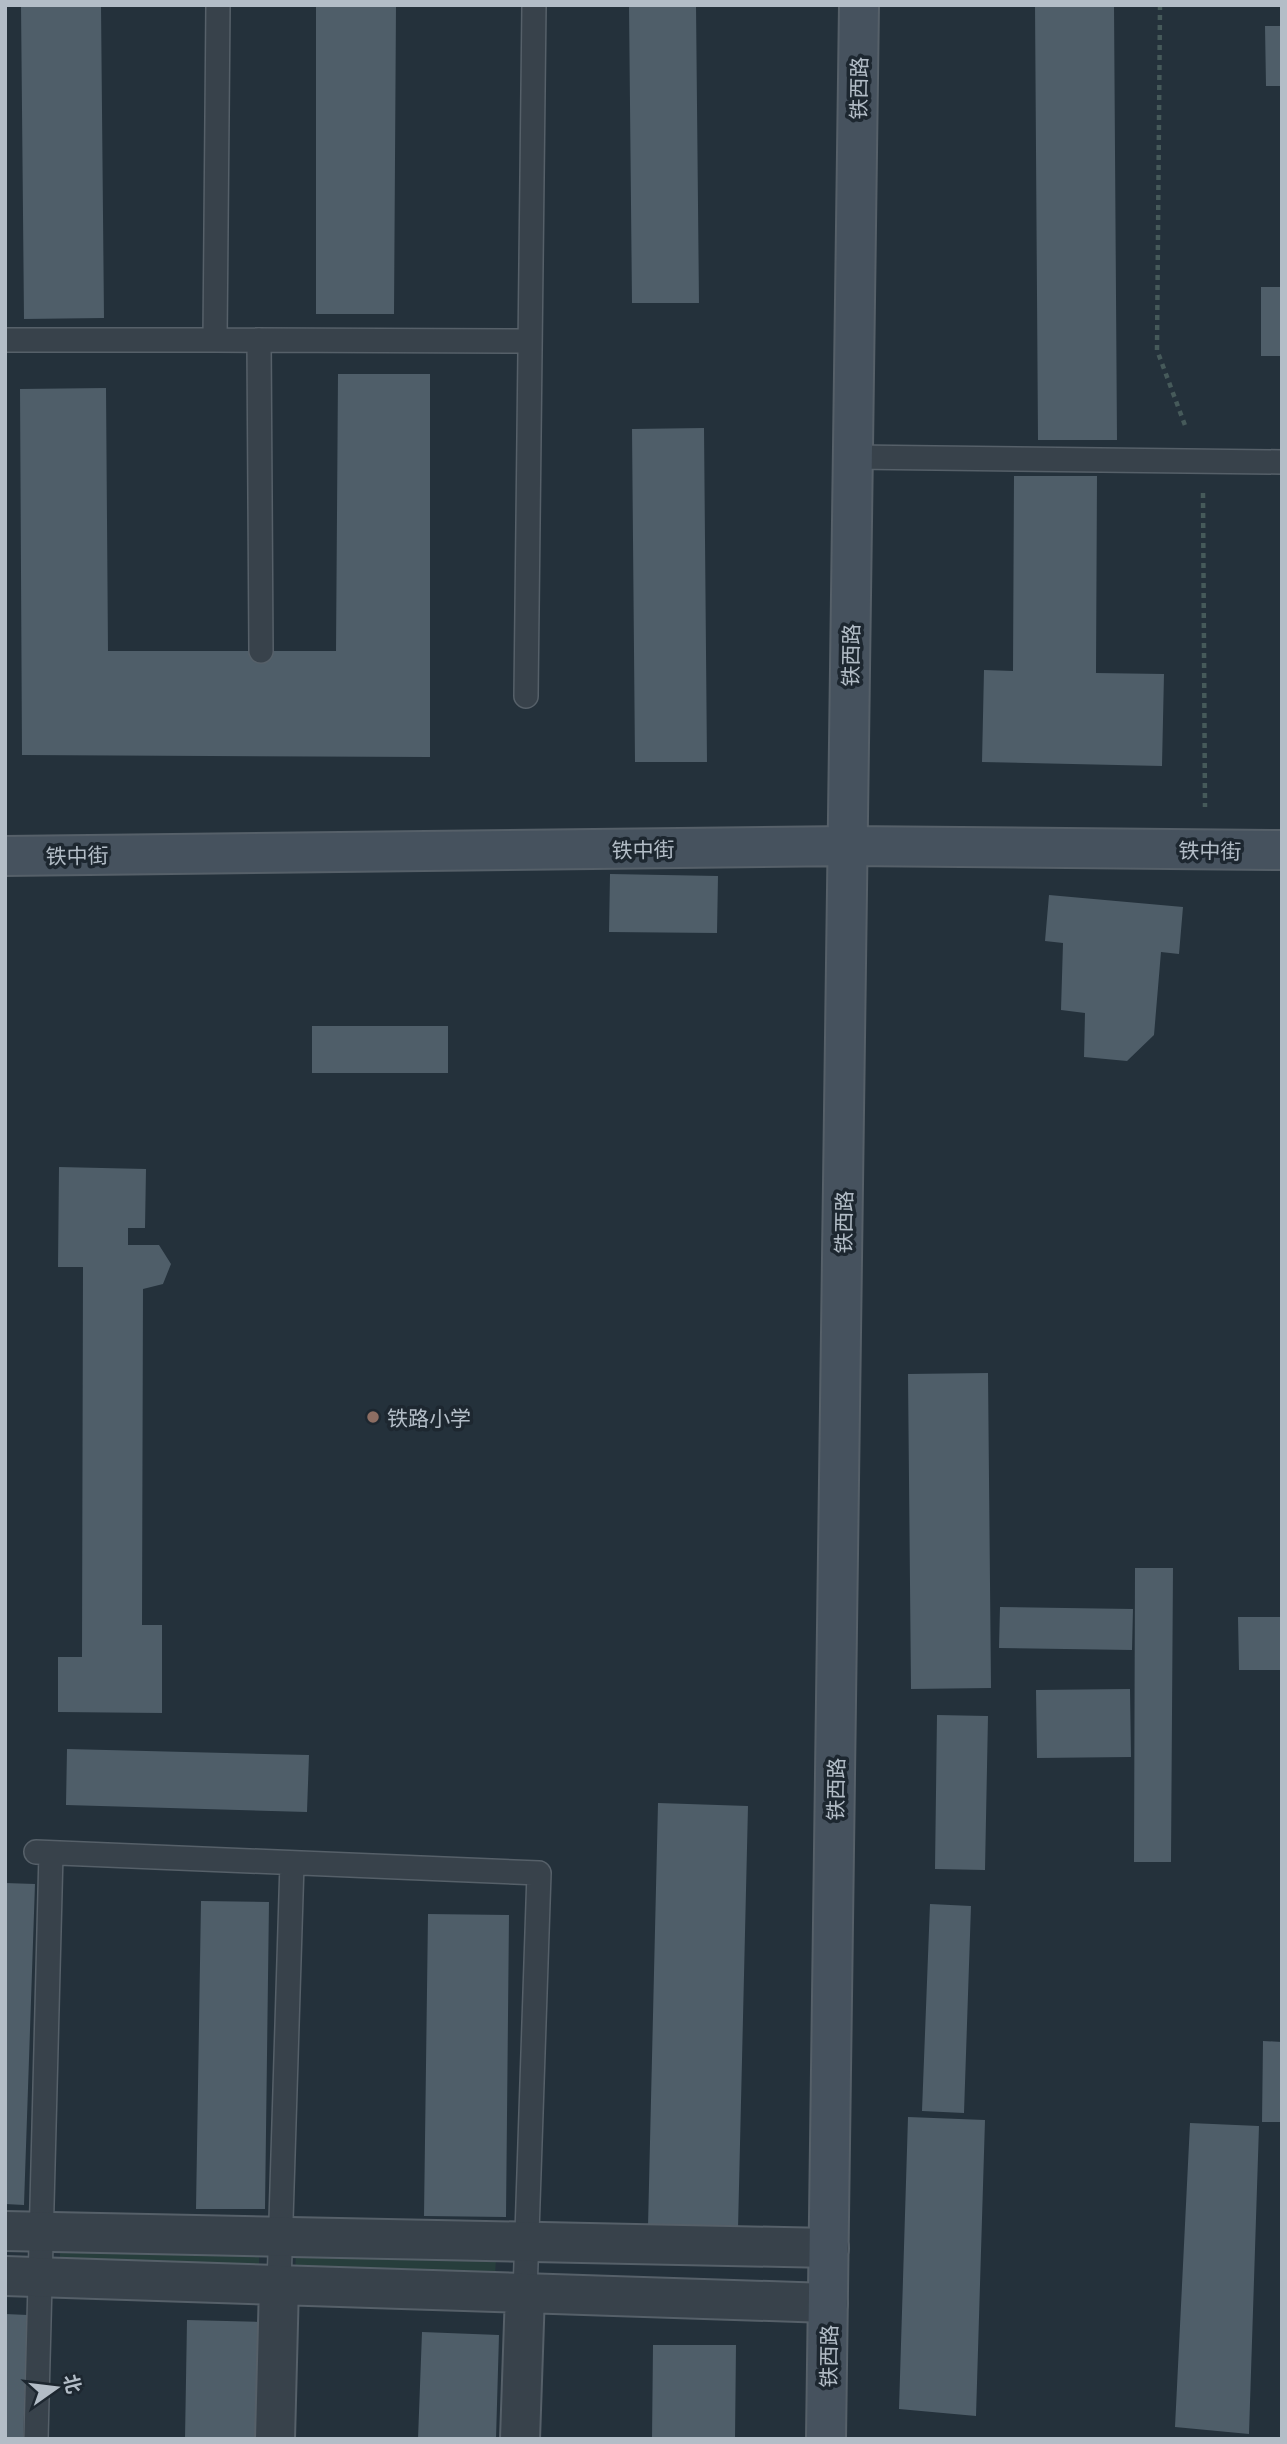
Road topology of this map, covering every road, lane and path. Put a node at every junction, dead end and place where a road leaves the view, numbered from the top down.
1 (218, 5) edge
2 (534, 5) edge
3 (859, 5) edge
4 (5, 340) edge
5 (215, 340) junction
6 (259, 340) junction
7 (530, 341) junction
8 (853, 457) junction
9 (1282, 462) edge
10 (261, 651) dead end
11 (526, 696) dead end
12 (848, 846) junction
13 (1282, 850) edge
14 (5, 856) edge
15 (292, 1863) junction
16 (23, 2231) edge
17 (281, 2237) junction
18 (526, 2242) junction
19 (829, 2248) junction
20 (23, 2276) edge
21 (279, 2285) junction
22 (525, 2293) junction
23 (828, 2303) junction
24 (36, 2439) edge
25 (275, 2439) edge
26 (520, 2439) edge
27 (826, 2439) edge

1 - 5 lane
2 - 7 lane
3 - 8 street, 铁西路
4 - 5 lane
5 - 6 lane
6 - 7 lane
6 - 10 lane
7 - 11 lane
8 - 9 lane
8 - 12 street, 铁西路
12 - 13 street, 铁中街
12 - 14 street, 铁中街
12 - 19 street, 铁西路
15 - 16 lane
15 - 17 lane
15 - 18 lane
16 - 17 street
16 - 20 lane
17 - 18 street
17 - 21 lane
18 - 19 street
18 - 22 lane
19 - 23 street, 铁西路
20 - 21 street
20 - 24 lane
21 - 22 street
21 - 25 street
22 - 23 street
22 - 26 street
23 - 27 street, 铁西路

